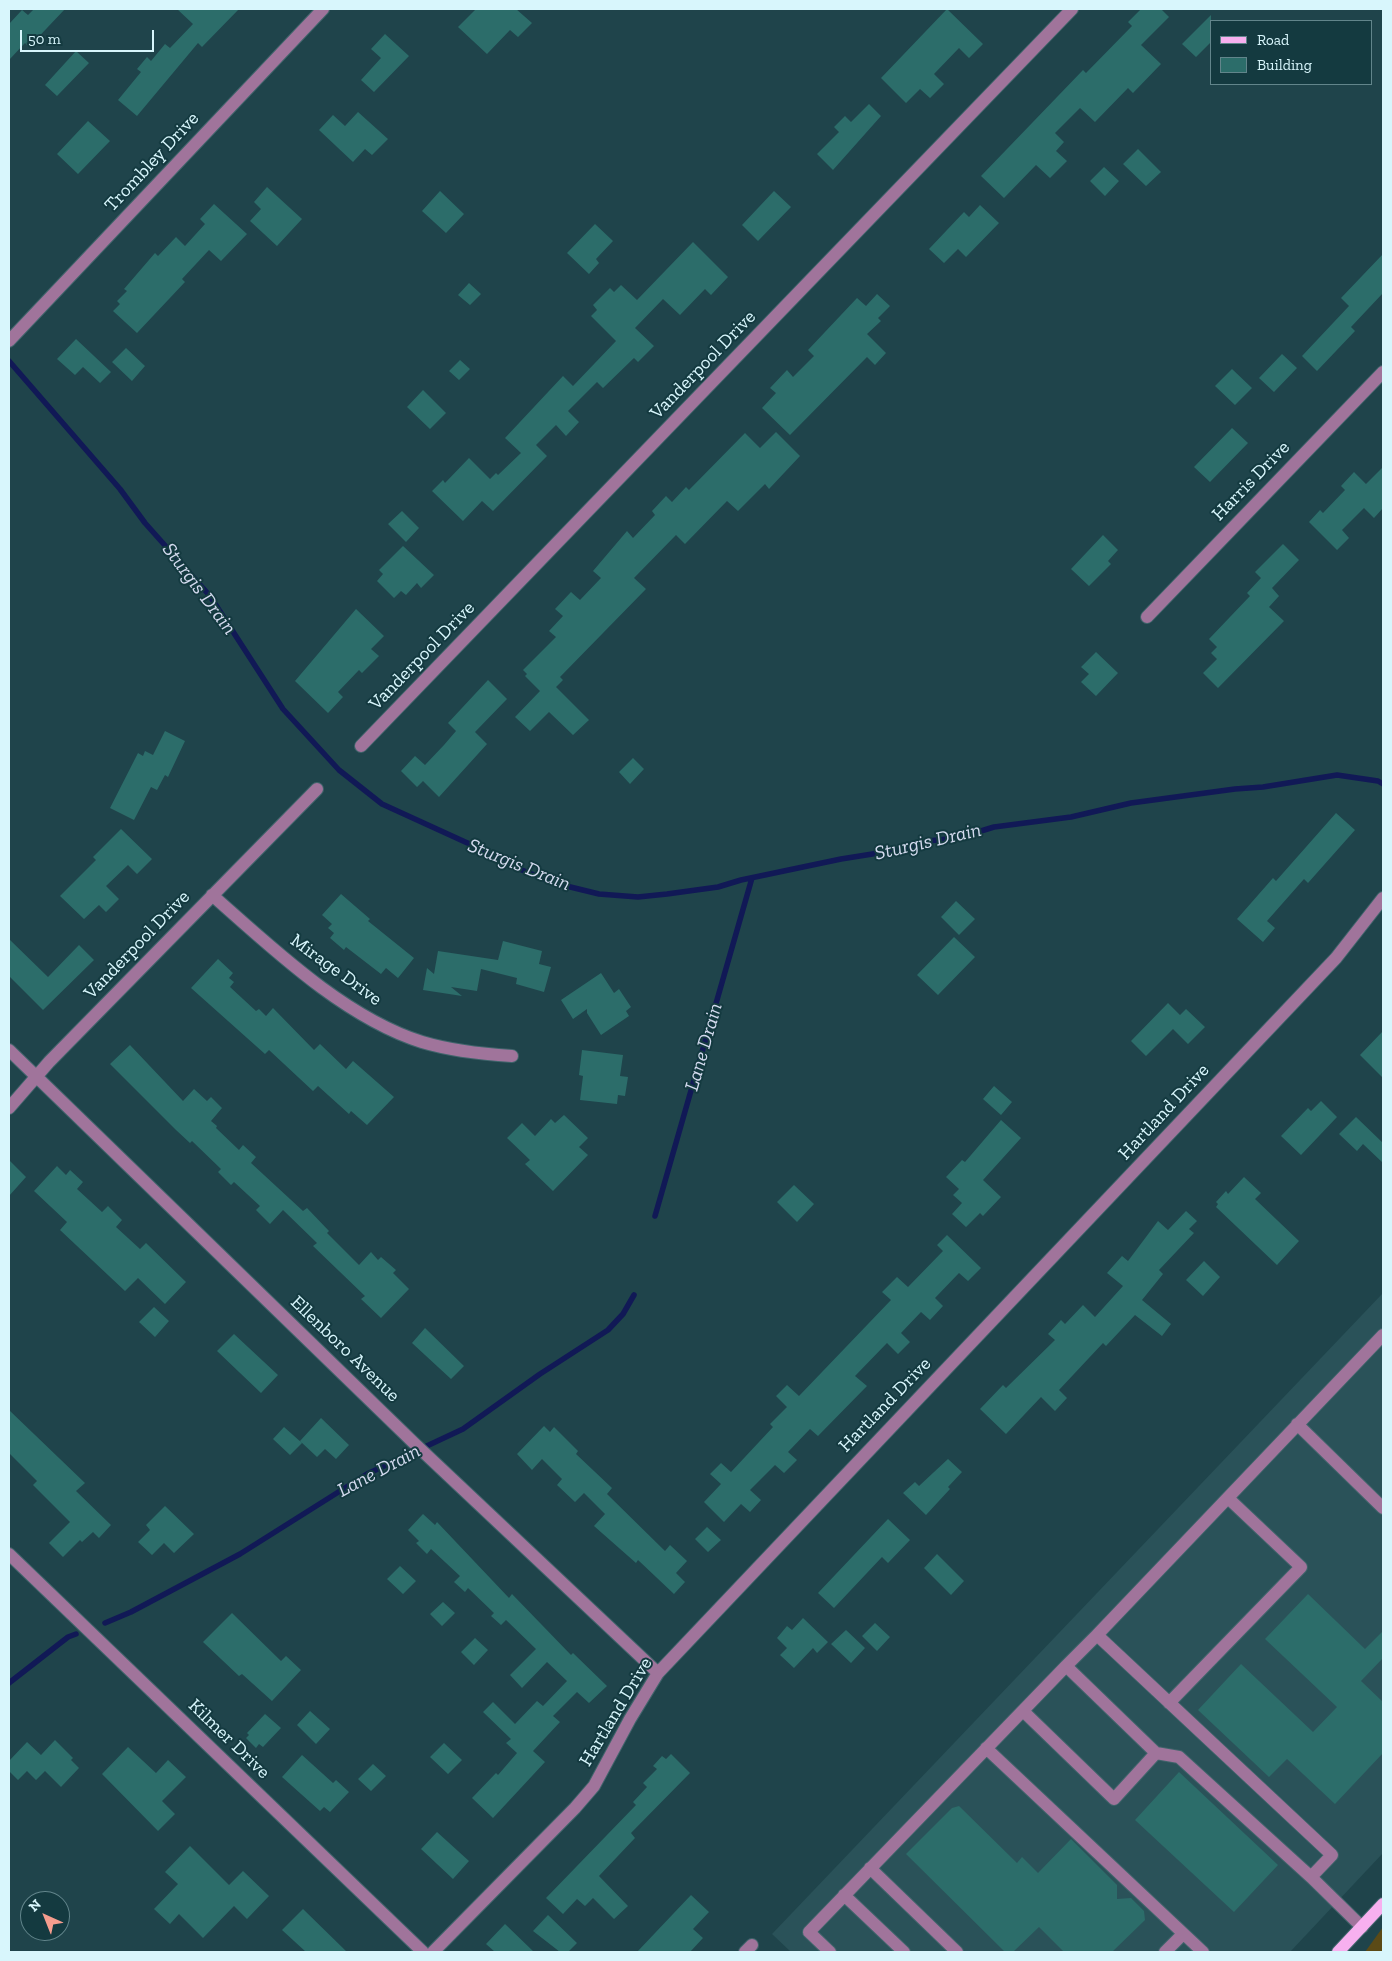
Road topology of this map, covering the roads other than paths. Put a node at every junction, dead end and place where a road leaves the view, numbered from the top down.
1 (323, 9) edge
2 (1072, 9) edge
3 (9, 340) edge
4 (1383, 372) edge
5 (1147, 617) dead end
6 (361, 746) dead end
7 (317, 790) dead end
8 (212, 895) junction
9 (1383, 898) edge
10 (9, 1050) edge
11 (512, 1056) dead end
12 (37, 1077) junction
13 (9, 1108) edge
14 (1383, 1335) edge
15 (1297, 1424) junction
16 (1228, 1498) junction
17 (1383, 1508) edge
18 (9, 1554) edge
19 (1097, 1635) junction
20 (1066, 1666) junction
21 (658, 1673) junction
22 (1169, 1703) junction
23 (1023, 1710) junction
24 (986, 1748) junction
25 (1156, 1753) junction
26 (870, 1868) junction
27 (1311, 1878) junction
28 (844, 1895) junction
29 (1383, 1904) edge
30 (1362, 1927) junction
31 (1183, 1934) junction
32 (423, 1952) edge
33 (433, 1952) edge
34 (830, 1952) edge
35 (904, 1952) edge
36 (957, 1952) edge
37 (1165, 1952) edge
38 (1203, 1952) edge
39 (1338, 1952) edge

1 - 3 street, Trombley Drive
2 - 6 street, Vanderpool Drive
4 - 5 street, Harris Drive
7 - 8 street, Vanderpool Drive
8 - 11 street, Mirage Drive
8 - 12 street, Vanderpool Drive
9 - 21 street, Hartland Drive
10 - 12 street, Ellenboro Avenue
12 - 13 street, Vanderpool Drive
12 - 21 street, Ellenboro Avenue
14 - 15 street
15 - 16 street
15 - 17 street
16 - 19 street
16 - 22 street
18 - 32 street, Kilmer Drive
19 - 20 street
19 - 22 street
20 - 23 street
20 - 25 street
21 - 33 street, Hartland Drive
22 - 27 street
23 - 24 street
23 - 25 street
24 - 26 street
24 - 31 street
25 - 27 street
26 - 28 street
26 - 36 street
27 - 30 street
28 - 34 street
28 - 35 street
29 - 30 main road
30 - 39 main road
31 - 37 street
31 - 38 street

